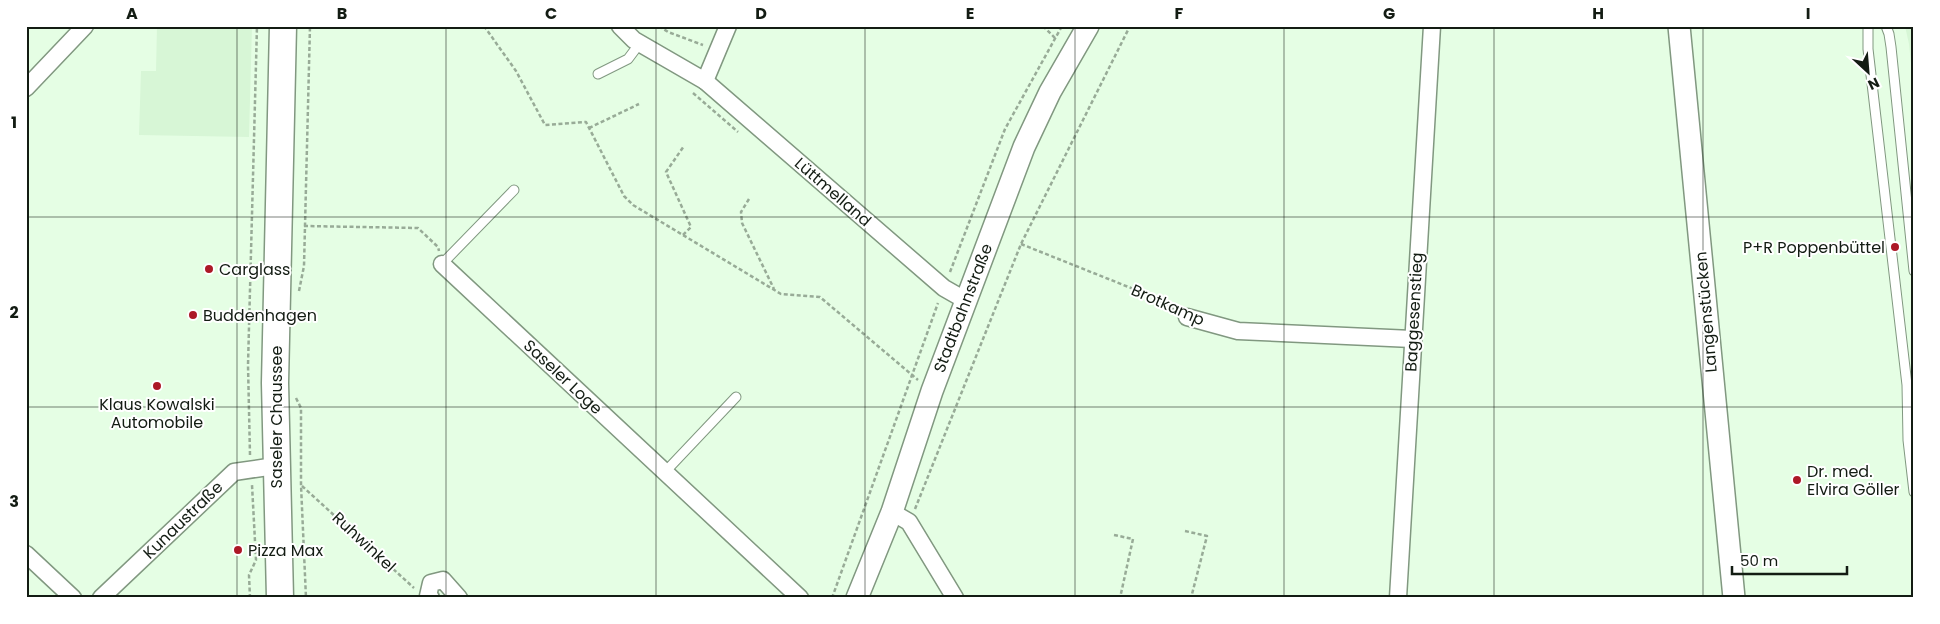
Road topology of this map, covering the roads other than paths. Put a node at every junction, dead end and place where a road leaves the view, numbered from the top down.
1 (284, 26) edge
2 (620, 26) edge
3 (728, 26) edge
4 (1088, 26) edge
5 (1432, 26) edge
6 (1679, 26) edge
7 (1868, 26) edge
8 (1886, 26) edge
9 (80, 27) edge
10 (640, 43) junction
11 (598, 74) dead end
12 (705, 81) junction
13 (26, 88) edge
14 (514, 190) dead end
15 (442, 264) joint
16 (1914, 271) edge
17 (965, 300) junction
18 (1187, 317) road end
19 (1412, 339) junction
20 (1910, 384) edge
21 (736, 397) dead end
22 (263, 468) junction
23 (665, 472) junction
24 (1914, 492) edge
25 (901, 517) junction
26 (26, 554) edge
27 (429, 597) edge
28 (73, 598) edge
29 (101, 598) edge
30 (280, 598) edge
31 (459, 598) edge
32 (800, 598) edge
33 (858, 598) edge
34 (955, 598) edge
35 (1398, 598) edge
36 (1734, 598) edge

1 - 22 main road, Saseler Chaussee
2 - 10 street, Lüttmelland
3 - 12 street
4 - 17 street, Stadtbahnstraße
5 - 19 street, Baggesenstieg
6 - 36 street, Langenstücken
7 - 20 lane
8 - 16 lane
9 - 13 street
10 - 11 lane
10 - 12 street, Lüttmelland
12 - 17 street, Lüttmelland
14 - 15 lane
15 - 23 street, Saseler Loge
17 - 25 street, Stadtbahnstraße
18 - 19 street, Brotkamp
19 - 35 street, Baggesenstieg
20 - 24 lane
21 - 23 lane
22 - 29 street, Kunaustraße
22 - 30 main road, Saseler Chaussee
23 - 32 street, Saseler Loge
25 - 33 street, Stadtbahnstraße
25 - 34 street
26 - 28 street
27 - 31 street

